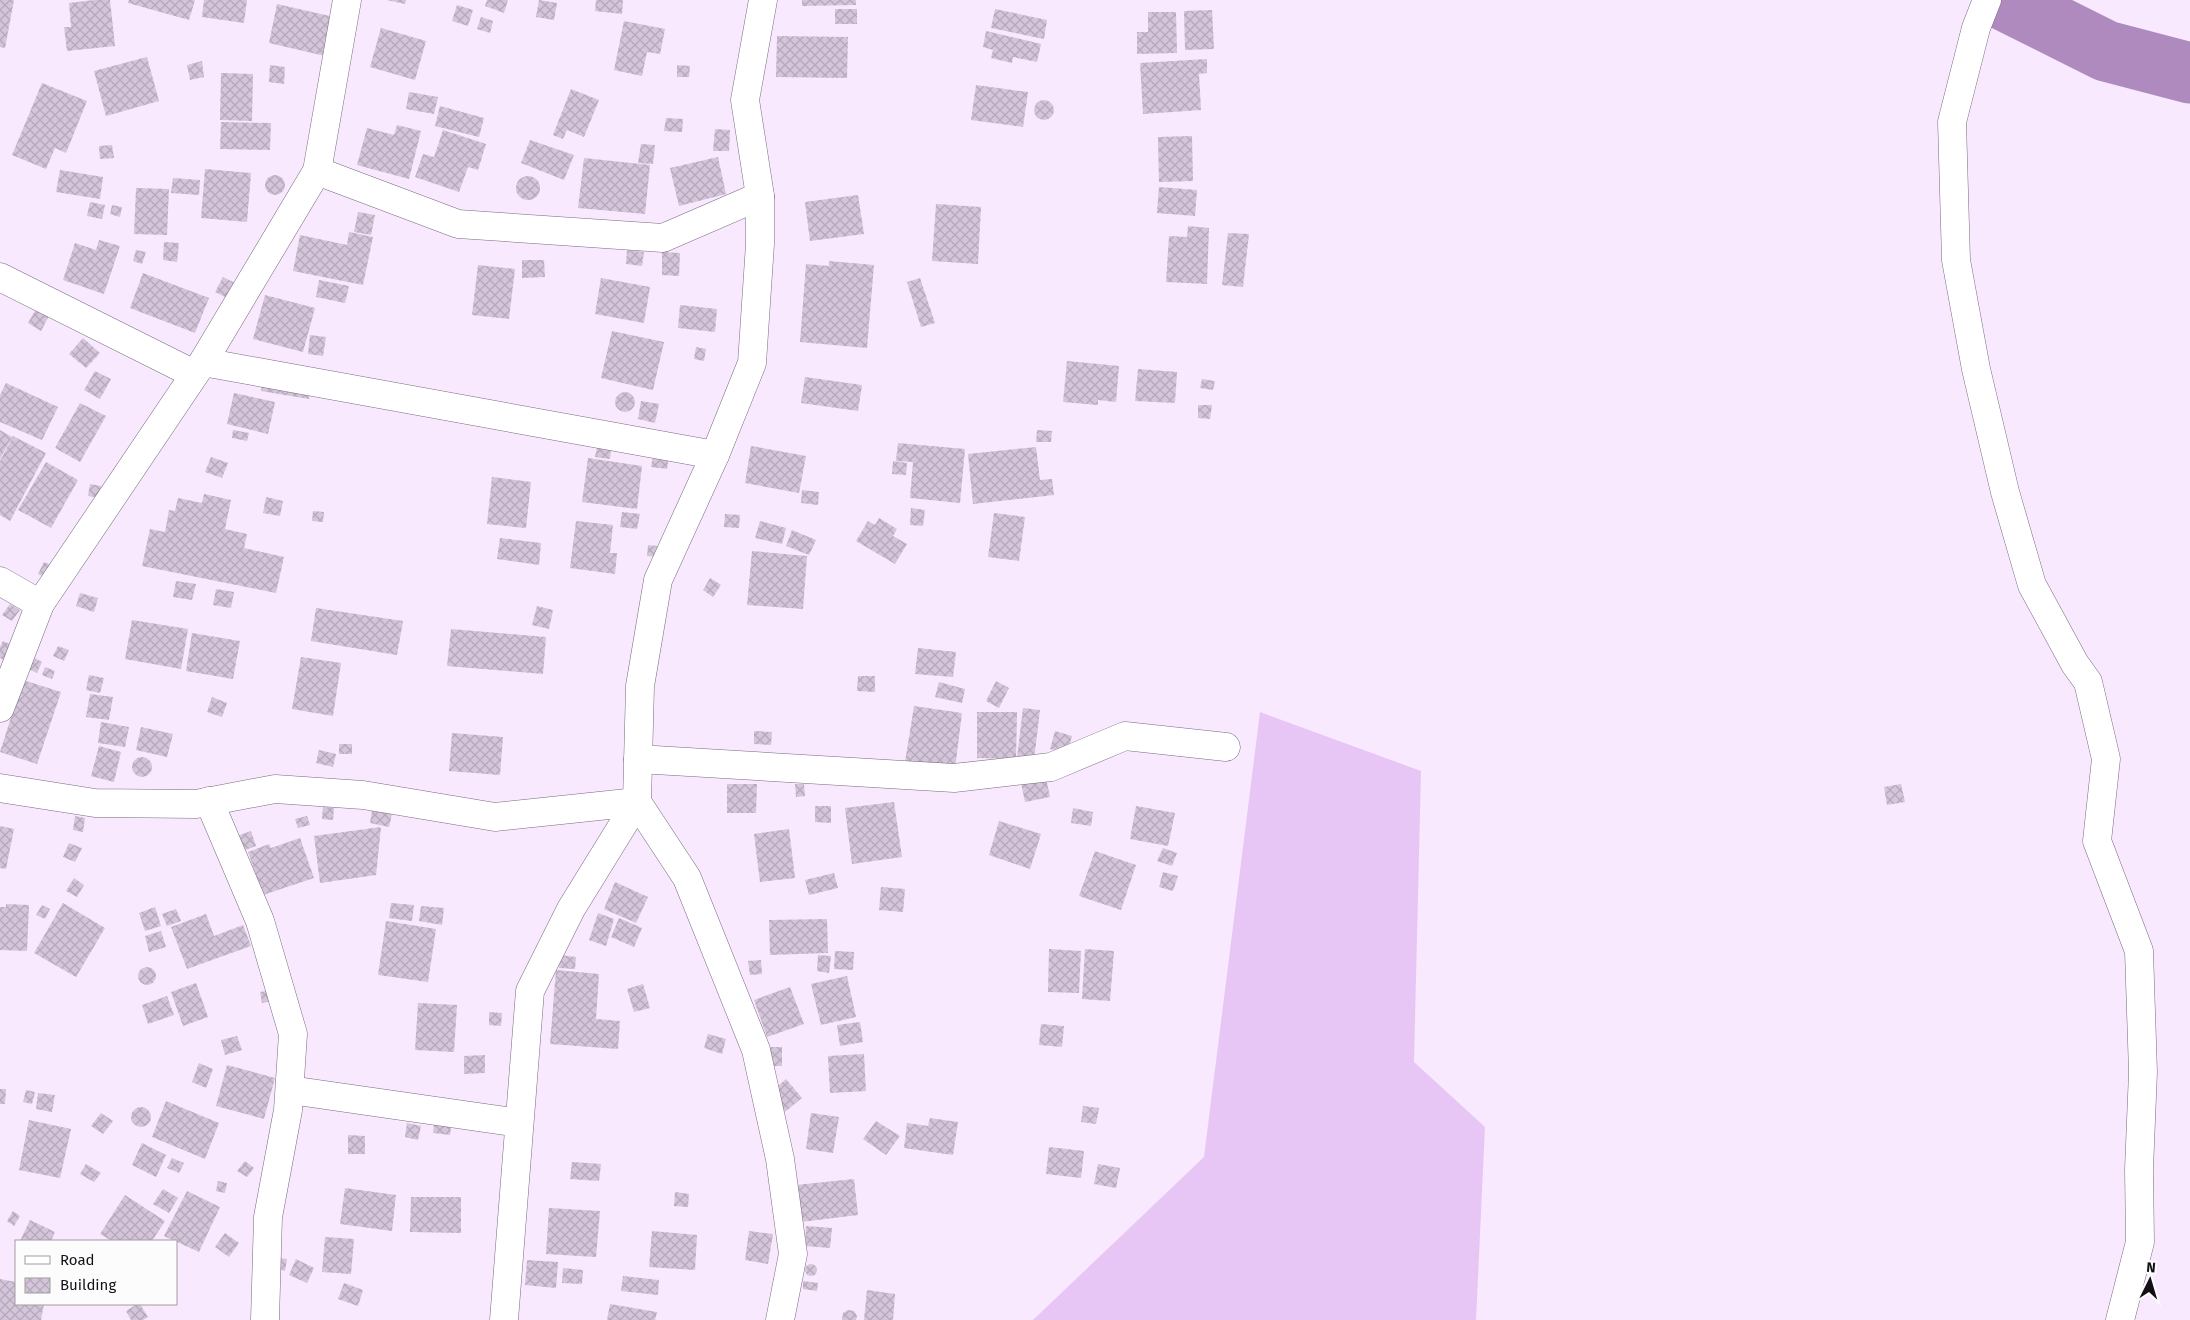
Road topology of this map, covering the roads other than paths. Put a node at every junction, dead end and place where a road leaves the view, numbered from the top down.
1 (347, 0) edge
2 (763, 0) edge
3 (1987, 0) edge
4 (318, 170) junction
5 (760, 196) junction
6 (0, 277) edge
7 (199, 368) junction
8 (715, 455) junction
9 (0, 581) edge
10 (40, 604) junction
11 (0, 708) edge
12 (1226, 747) dead end
13 (638, 759) junction
14 (0, 788) edge
15 (208, 801) junction
16 (637, 802) junction
17 (290, 1090) junction
18 (519, 1123) junction
19 (266, 1320) edge
20 (504, 1320) edge
21 (780, 1320) edge
22 (2120, 1320) edge

1 - 4 street
2 - 5 street
3 - 22 street
4 - 5 street
4 - 7 street
5 - 8 street
6 - 7 street
7 - 8 street
7 - 10 street
8 - 13 street
9 - 10 street
10 - 11 street
12 - 13 street
13 - 16 street
14 - 15 street
15 - 16 street
15 - 17 street
16 - 18 street
16 - 21 street
17 - 18 street
17 - 19 street
18 - 20 street

